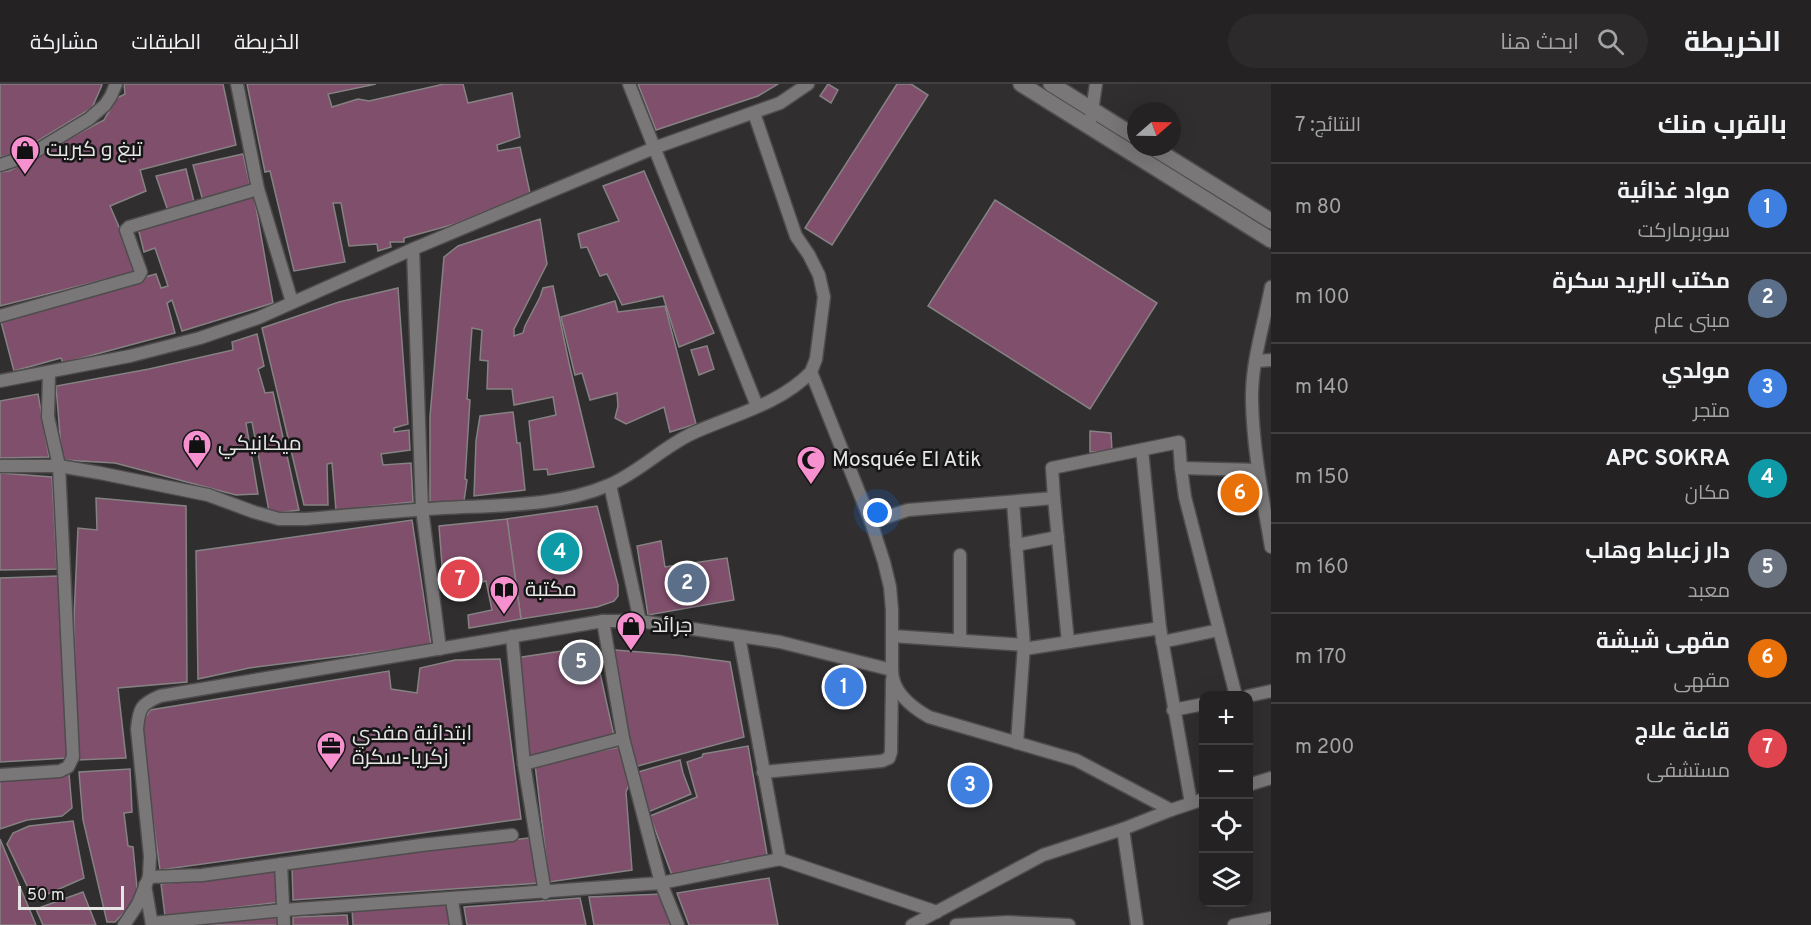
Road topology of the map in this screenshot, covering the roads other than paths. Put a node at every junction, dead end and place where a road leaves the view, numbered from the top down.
1 (116, 84) edge
2 (237, 84) edge
3 (629, 84) edge
4 (808, 84) edge
5 (1021, 84) edge
6 (1051, 84) edge
7 (1096, 84) edge
8 (1092, 110) junction
9 (754, 113) junction
10 (1089, 128) junction
11 (1127, 131) edge
12 (654, 148) junction
13 (1166, 156) edge
14 (0, 165) edge
15 (258, 189) junction
16 (1271, 221) edge
17 (1271, 240) edge
18 (413, 249) junction
19 (1271, 287) edge
20 (292, 302) junction
21 (0, 316) edge
22 (1271, 360) edge
23 (1256, 361) junction
24 (49, 372) junction
25 (811, 372) junction
26 (2, 377) edge
27 (757, 406) junction
28 (1142, 450) junction
29 (0, 466) edge
30 (58, 466) junction
31 (1181, 468) junction
32 (1258, 470) junction
33 (610, 484) junction
34 (1266, 484) edge
35 (1054, 498) junction
36 (1013, 502) junction
37 (422, 509) junction
38 (870, 522) junction
39 (1058, 537) junction
40 (1016, 545) junction
41 (1271, 548) edge
42 (960, 555) dead end
43 (603, 621) junction
44 (640, 621) junction
45 (1160, 628) junction
46 (1219, 630) junction
47 (512, 636) junction
48 (739, 636) junction
49 (892, 636) junction
50 (960, 639) junction
51 (1068, 642) junction
52 (1162, 642) junction
53 (1024, 647) junction
54 (440, 649) junction
55 (892, 672) junction
56 (1235, 691) edge
57 (1271, 691) edge
58 (1253, 695) edge
59 (1199, 705) edge
60 (1173, 710) junction
61 (623, 738) junction
62 (1017, 743) junction
63 (524, 764) junction
64 (763, 772) junction
65 (0, 775) edge
66 (1271, 778) edge
67 (1253, 783) edge
68 (1197, 801) edge
69 (1172, 810) junction
70 (1123, 829) junction
71 (512, 835) dead end
72 (780, 859) junction
73 (281, 864) junction
74 (147, 881) junction
75 (661, 883) junction
76 (545, 892) junction
77 (452, 900) junction
78 (284, 910) junction
79 (938, 912) junction
80 (1271, 918) edge
81 (152, 924) edge
82 (124, 925) edge
83 (284, 925) edge
84 (456, 925) edge
85 (678, 925) edge
86 (912, 925) edge
87 (956, 925) edge
88 (1063, 925) edge
89 (1070, 925) edge
90 (1137, 925) edge
91 (1234, 925) edge

1 - 14 street
2 - 15 street
3 - 12 street
4 - 9 street
5 - 10 street
6 - 8 street
7 - 8 street
8 - 10 street
8 - 11 street
9 - 12 street
9 - 25 street
10 - 17 street
12 - 18 street
12 - 27 street
13 - 16 street
15 - 20 street
15 - 21 street
18 - 20 street
18 - 37 street
19 - 23 street
20 - 24 street
22 - 23 street
23 - 32 street
24 - 26 street
24 - 30 street
25 - 27 street
25 - 38 street
27 - 33 street
28 - 31 street
28 - 35 street
28 - 45 street
29 - 30 street
30 - 37 street
30 - 65 street
31 - 32 street
31 - 46 street
32 - 34 street
33 - 37 street
33 - 44 street
34 - 41 street
35 - 36 street
35 - 39 street
36 - 38 street
36 - 40 street
37 - 54 street
38 - 49 street
39 - 40 street
39 - 51 street
40 - 53 street
42 - 50 street
43 - 44 street
43 - 47 street
43 - 61 street
44 - 48 street
45 - 51 street
45 - 52 street
46 - 52 street
46 - 56 street
47 - 54 street
47 - 63 street
48 - 55 street
48 - 64 street
49 - 50 street
49 - 55 street
50 - 53 street
51 - 53 street
52 - 60 street
53 - 62 street
54 - 74 street
55 - 62 street
55 - 64 street
57 - 58 street
59 - 60 street
60 - 68 street
61 - 63 street
61 - 75 street
62 - 69 street
63 - 76 street
64 - 72 street
66 - 67 street
68 - 69 street
69 - 70 street
70 - 79 street
70 - 90 street
71 - 73 street
72 - 75 street
72 - 79 street
73 - 74 street
73 - 78 street
74 - 81 street
74 - 82 street
75 - 76 street
75 - 85 street
76 - 77 street
77 - 78 street
77 - 84 street
78 - 81 street
78 - 83 street
79 - 86 street
80 - 91 street
87 - 88 street
88 - 89 street

